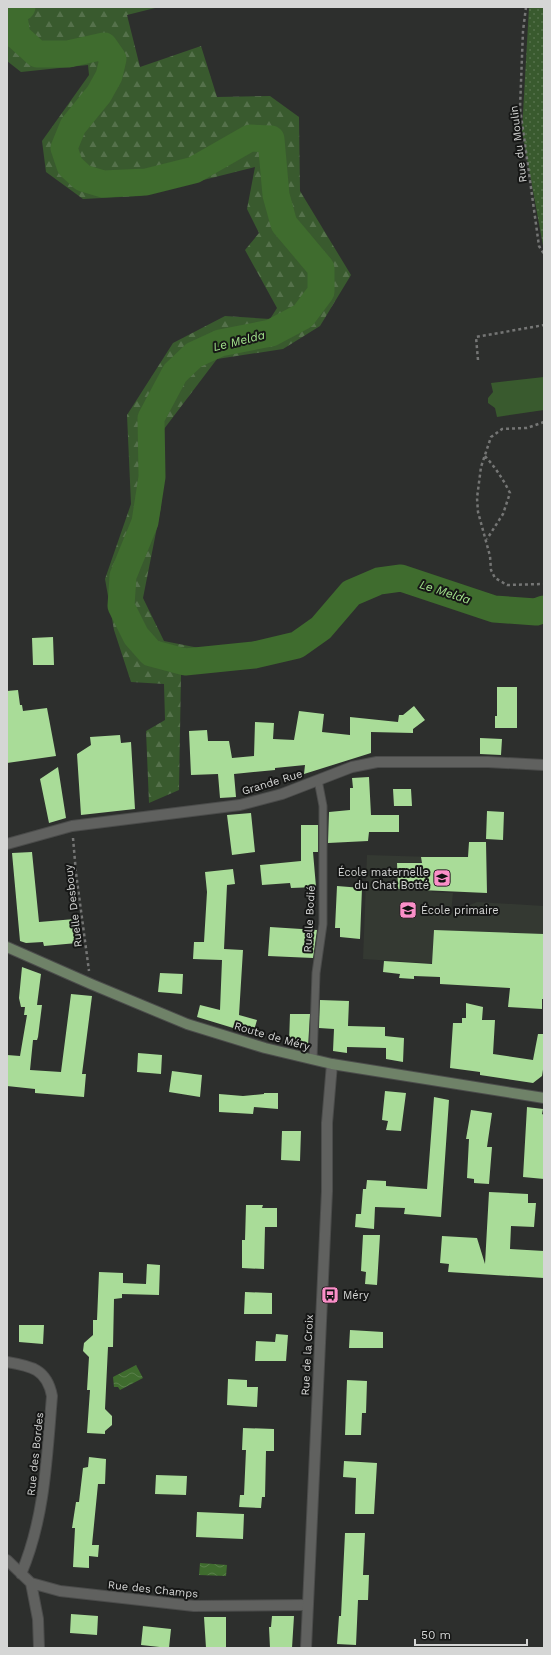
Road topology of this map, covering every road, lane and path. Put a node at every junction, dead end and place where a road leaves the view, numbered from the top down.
1 (526, 7) edge
2 (544, 254) edge
3 (544, 324) edge
4 (478, 360) dead end
5 (544, 422) edge
6 (484, 456) junction
7 (486, 539) junction
8 (544, 584) edge
9 (544, 765) edge
10 (318, 780) junction
11 (72, 826) junction
12 (7, 844) edge
13 (7, 947) edge
14 (90, 984) junction
15 (313, 1060) junction
16 (332, 1064) junction
17 (544, 1098) edge
18 (7, 1362) edge
19 (7, 1560) edge
20 (21, 1574) junction
21 (31, 1583) junction
22 (307, 1605) junction
23 (39, 1648) edge
24 (306, 1648) edge

1 - 2 path, Rue du Moulin
3 - 4 path
5 - 6 path
6 - 7 path
6 - 7 path
7 - 8 path
9 - 10 street, Grande Rue
10 - 11 street, Grande Rue
10 - 15 lane, Ruelle Bodié
11 - 12 street, Grande Rue
11 - 14 path, Ruelle Desbouy
13 - 14 main road, Route de Méry
14 - 15 main road, Route de Méry
15 - 16 main road, Route de Méry
16 - 17 main road, Route de Méry
16 - 22 street, Rue de la Croix
18 - 20 street, Rue des Bordes
19 - 20 street, Rue des Champs
20 - 21 street, Rue des Champs
21 - 22 street, Rue des Champs
21 - 23 street
22 - 24 street, Rue de la Croix

